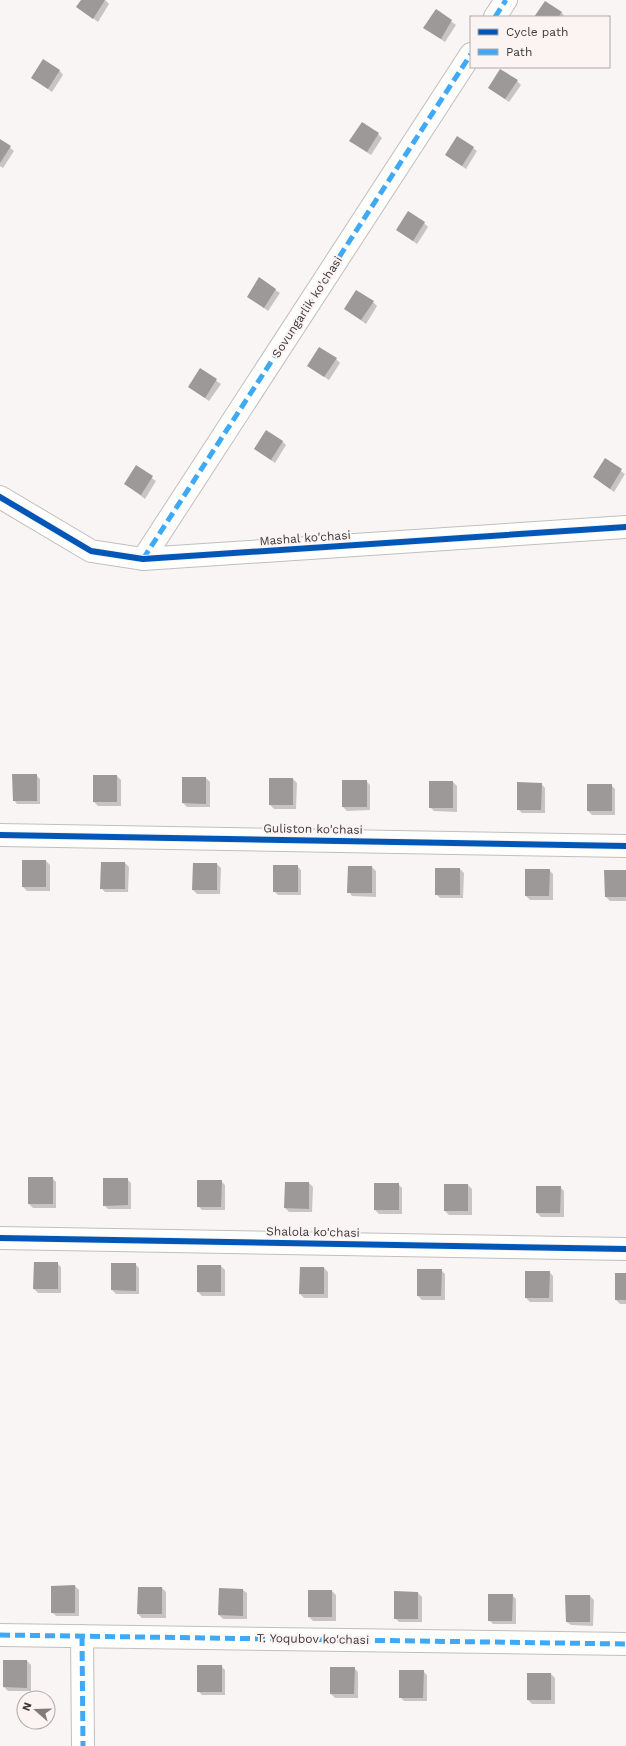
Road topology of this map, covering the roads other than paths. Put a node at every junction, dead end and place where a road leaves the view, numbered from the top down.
1 (506, 0) edge
2 (496, 16) edge
3 (470, 56) edge
4 (0, 496) edge
5 (626, 527) edge
6 (143, 560) junction
7 (0, 835) edge
8 (626, 846) edge
9 (0, 1238) edge
10 (626, 1249) edge
11 (0, 1635) edge
12 (82, 1636) junction
13 (626, 1644) edge
14 (83, 1746) edge

1 - 2 street
3 - 6 street, Sovungarlik ko'chasi
4 - 6 street, Mashal ko'chasi
5 - 6 street, Mashal ko'chasi
7 - 8 street, Guliston ko'chasi
9 - 10 street, Shalola ko'chasi
11 - 12 street, T. Yoqubov ko'chasi
12 - 13 street, T. Yoqubov ko'chasi
12 - 14 street

